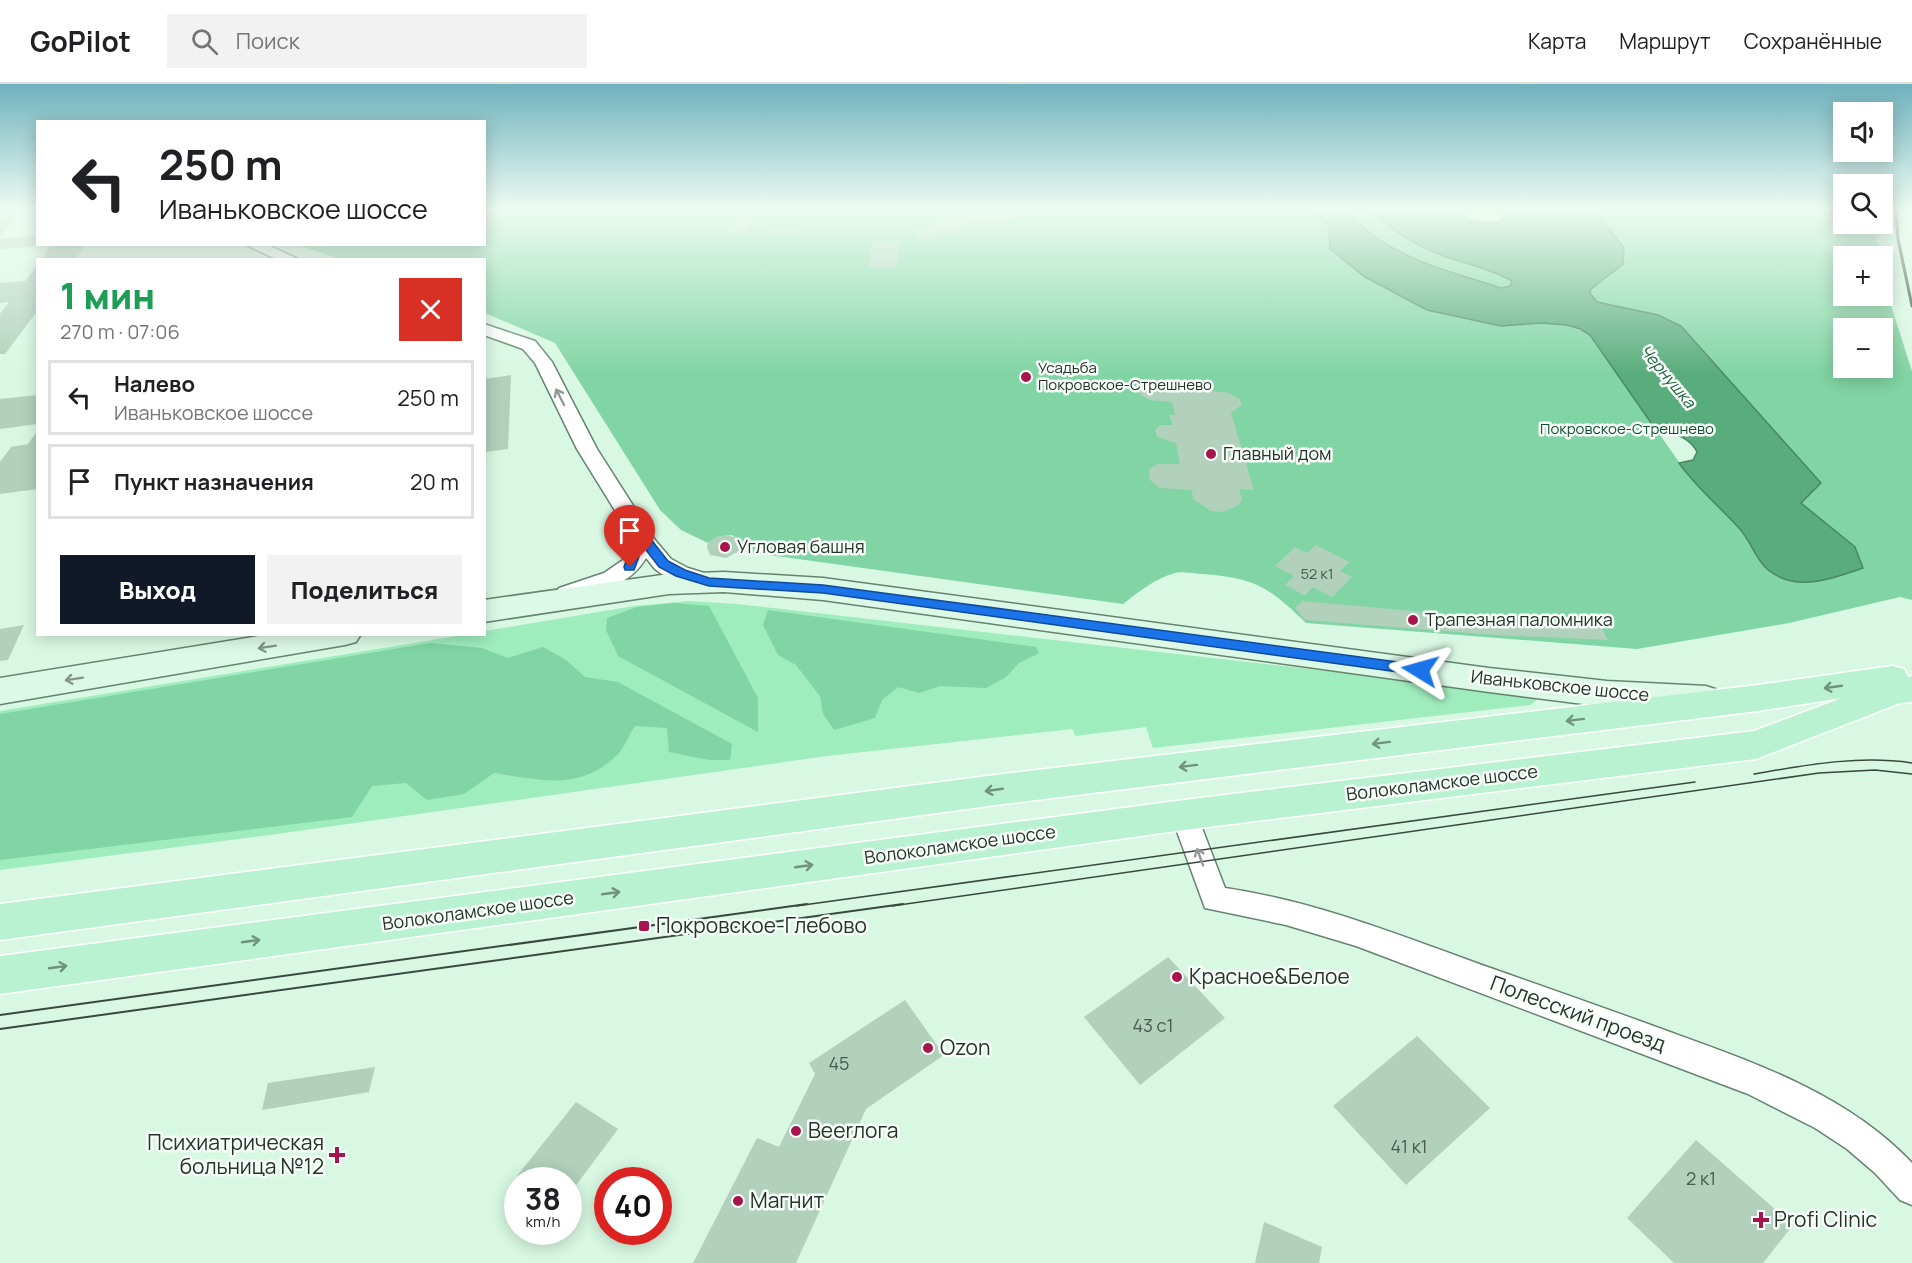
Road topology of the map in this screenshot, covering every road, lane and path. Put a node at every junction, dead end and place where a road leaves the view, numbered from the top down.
1 (486, 330) edge
2 (634, 525) junction
3 (709, 582) junction
4 (525, 605) junction
5 (486, 611) edge
6 (333, 636) edge
7 (1903, 683) edge
8 (0, 691) edge
9 (1758, 698) junction
10 (1184, 815) junction
11 (0, 922) edge
12 (0, 975) edge
13 (1912, 1188) edge

2 -> 1 street, Иваньковское шоссе
2 - 3 street, Иваньковское шоссе
2 - 4 street, Иваньковское шоссе
3 - 4 street
3 - 9 street, Иваньковское шоссе
4 - 5 street
6 -> 8 street
7 -> 9 main road, Волоколамское шоссе
7 - 10 main road, Волоколамское шоссе
9 -> 11 main road, Волоколамское шоссе
12 -> 10 main road, Волоколамское шоссе
13 -> 10 street, Полесский проезд

